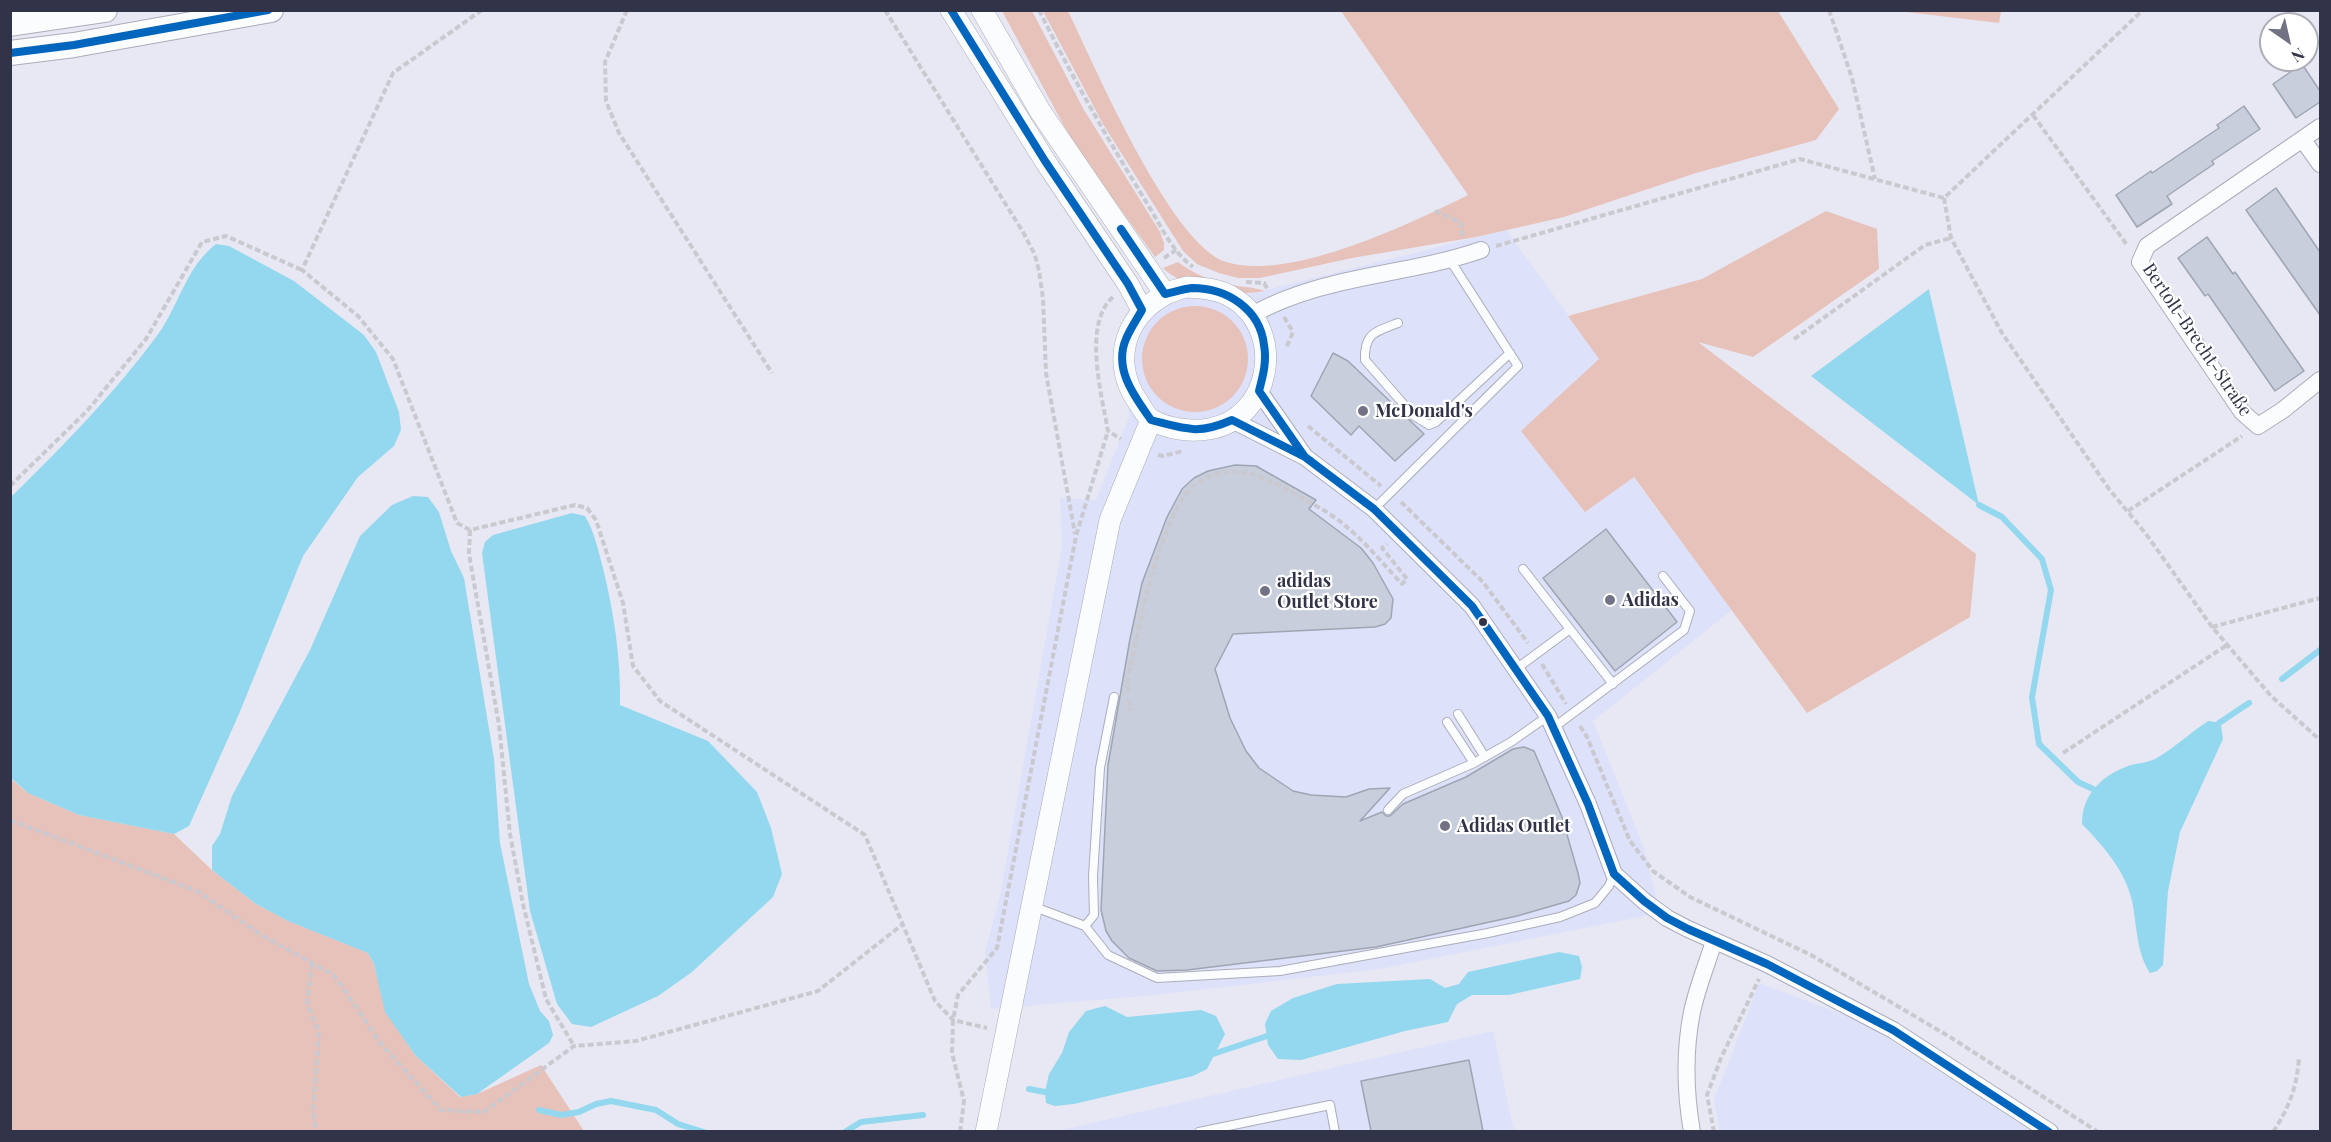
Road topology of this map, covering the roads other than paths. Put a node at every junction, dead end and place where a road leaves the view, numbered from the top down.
1 (105, 10) edge
2 (271, 10) edge
3 (951, 10) edge
4 (982, 10) edge
5 (10, 24) edge
6 (10, 53) edge
7 (2320, 128) edge
8 (2303, 140) junction
9 (2320, 164) edge
10 (1474, 252) road end
11 (1450, 260) junction
12 (1165, 294) junction
13 (1142, 310) junction
14 (1252, 315) junction
15 (1398, 323) dead end
16 (1509, 352) junction
17 (2320, 380) edge
18 (1259, 391) junction
19 (1150, 420) junction
20 (1232, 420) junction
21 (1305, 457) junction
22 (1374, 509) junction
23 (1523, 569) dead end
24 (1664, 576) dead end
25 (1570, 629) junction
26 (1516, 669) junction
27 (1612, 684) junction
28 (1114, 697) dead end
29 (1458, 714) dead end
30 (1447, 722) dead end
31 (1550, 722) junction
32 (1485, 757) junction
33 (1474, 763) junction
34 (1388, 810) dead end
35 (1614, 874) junction
36 (1032, 906) junction
37 (1085, 926) junction
38 (1714, 941) junction
39 (986, 1131) edge
40 (1198, 1131) edge
41 (1335, 1131) edge
42 (1692, 1131) edge
43 (2050, 1131) edge

1 - 5 main road
2 - 6 main road
3 - 13 street
4 - 12 street
7 - 8 street, Bertolt-Brecht-Straße
8 - 9 street
8 - 17 street, Bertolt-Brecht-Straße
10 - 11 street
11 - 14 street
11 - 16 lane
12 - 13 street
12 - 14 street
13 - 19 street
14 - 18 street
15 - 16 lane
16 - 22 lane
18 - 20 street
18 - 21 street
19 - 20 street
19 - 36 street
20 - 21 street
21 - 22 street
22 - 26 street
23 - 25 lane
24 - 27 lane
25 - 26 lane
25 - 27 lane
26 - 31 street
27 - 31 lane
28 - 37 lane
29 - 32 lane
30 - 33 lane
31 - 32 lane
31 - 35 street
32 - 33 lane
33 - 34 lane
35 - 37 lane
35 - 38 street
36 - 37 lane
36 - 39 street
38 - 42 street
38 - 43 street
40 - 41 lane

